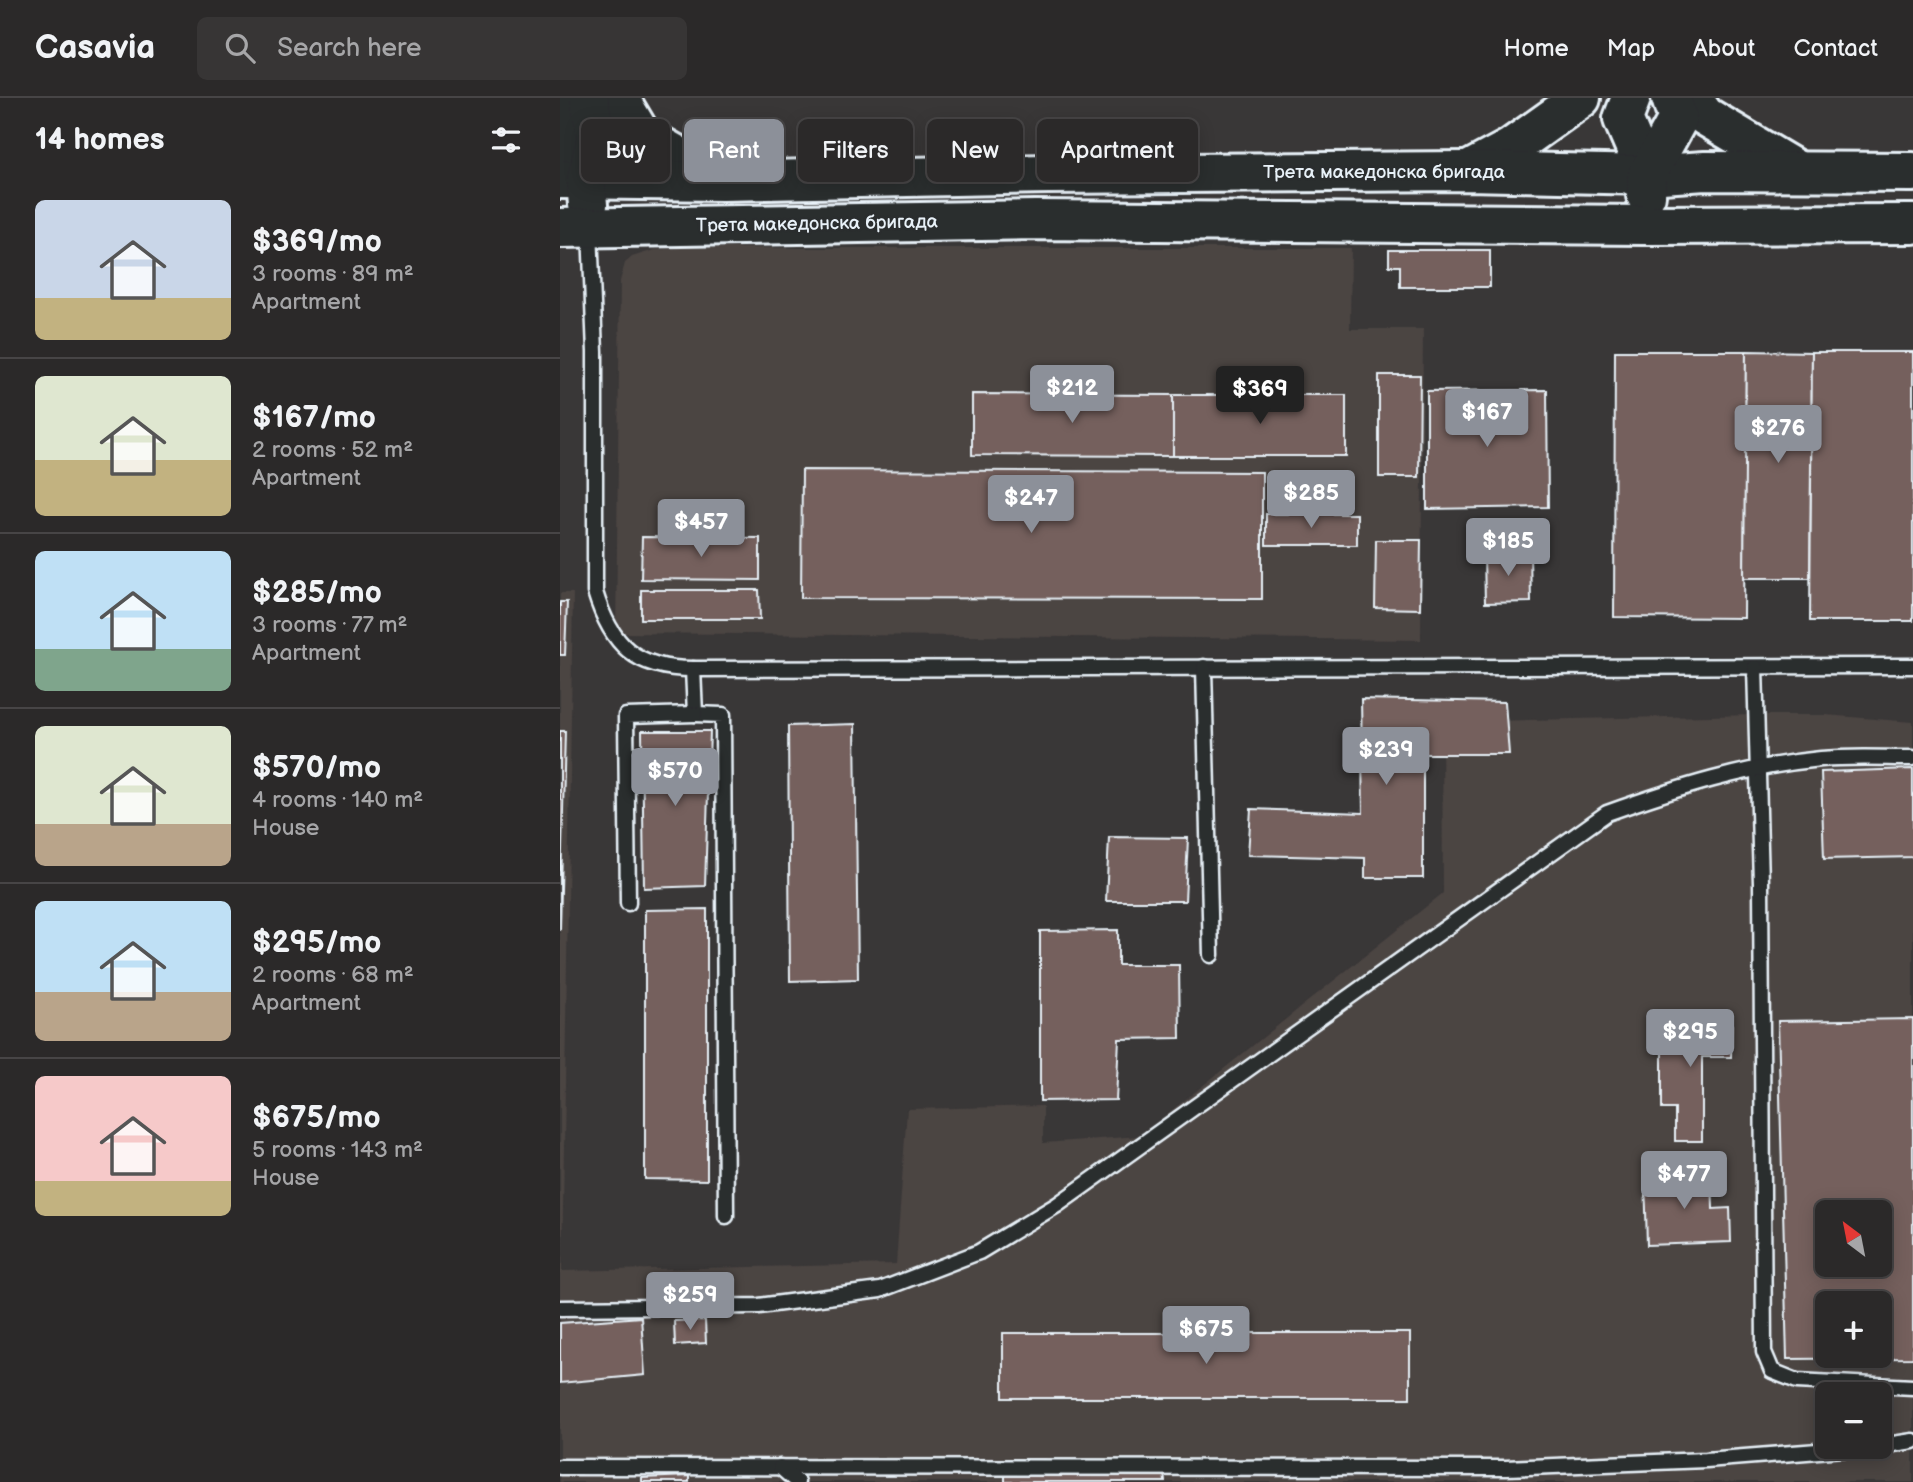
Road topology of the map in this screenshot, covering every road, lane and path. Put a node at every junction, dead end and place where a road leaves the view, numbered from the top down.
1 (575, 98) edge
2 (589, 98) edge
3 (619, 98) edge
4 (1581, 98) edge
5 (1631, 98) edge
6 (1671, 98) edge
7 (1692, 98) edge
8 (684, 159) edge
9 (1796, 170) junction
10 (1468, 171) junction
11 (1913, 172) edge
12 (1647, 175) junction
13 (573, 180) edge
14 (784, 180) edge
15 (684, 181) edge
16 (1913, 224) edge
17 (1645, 225) junction
18 (575, 228) edge
19 (1913, 666) edge
20 (1204, 667) junction
21 (1755, 667) junction
22 (693, 669) junction
23 (695, 714) junction
24 (1913, 758) edge
25 (1756, 768) junction
26 (628, 903) dead end
27 (1211, 955) dead end
28 (726, 1216) dead end
29 (560, 1308) edge
30 (1913, 1387) edge
31 (1913, 1441) edge
32 (1892, 1444) edge
33 (1815, 1451) edge
34 (560, 1467) edge
35 (780, 1467) junction
36 (1207, 1475) edge
37 (797, 1482) edge

1 - 13 street
2 - 13 street
3 - 8 street
4 - 10 street
5 - 12 street
6 - 12 street
7 - 9 street
9 - 11 street, Трета македонска бригада
9 - 12 street, Трета македонска бригада
10 - 12 street, Трета македонска бригада
10 - 14 street, Трета македонска бригада
12 - 17 street
13 - 15 street, Трета македонска бригада
13 - 18 street
16 - 17 street, Трета македонска бригада
17 - 18 street, Трета македонска бригада
18 - 22 lane
19 - 21 lane
20 - 21 lane
20 - 22 lane
20 - 27 lane
21 - 25 lane
22 - 23 lane
23 - 26 lane
23 - 28 lane
24 - 25 lane
25 - 29 lane
25 - 30 lane
31 - 32 lane
33 - 36 lane
34 - 35 lane
35 - 36 lane
35 - 37 lane

